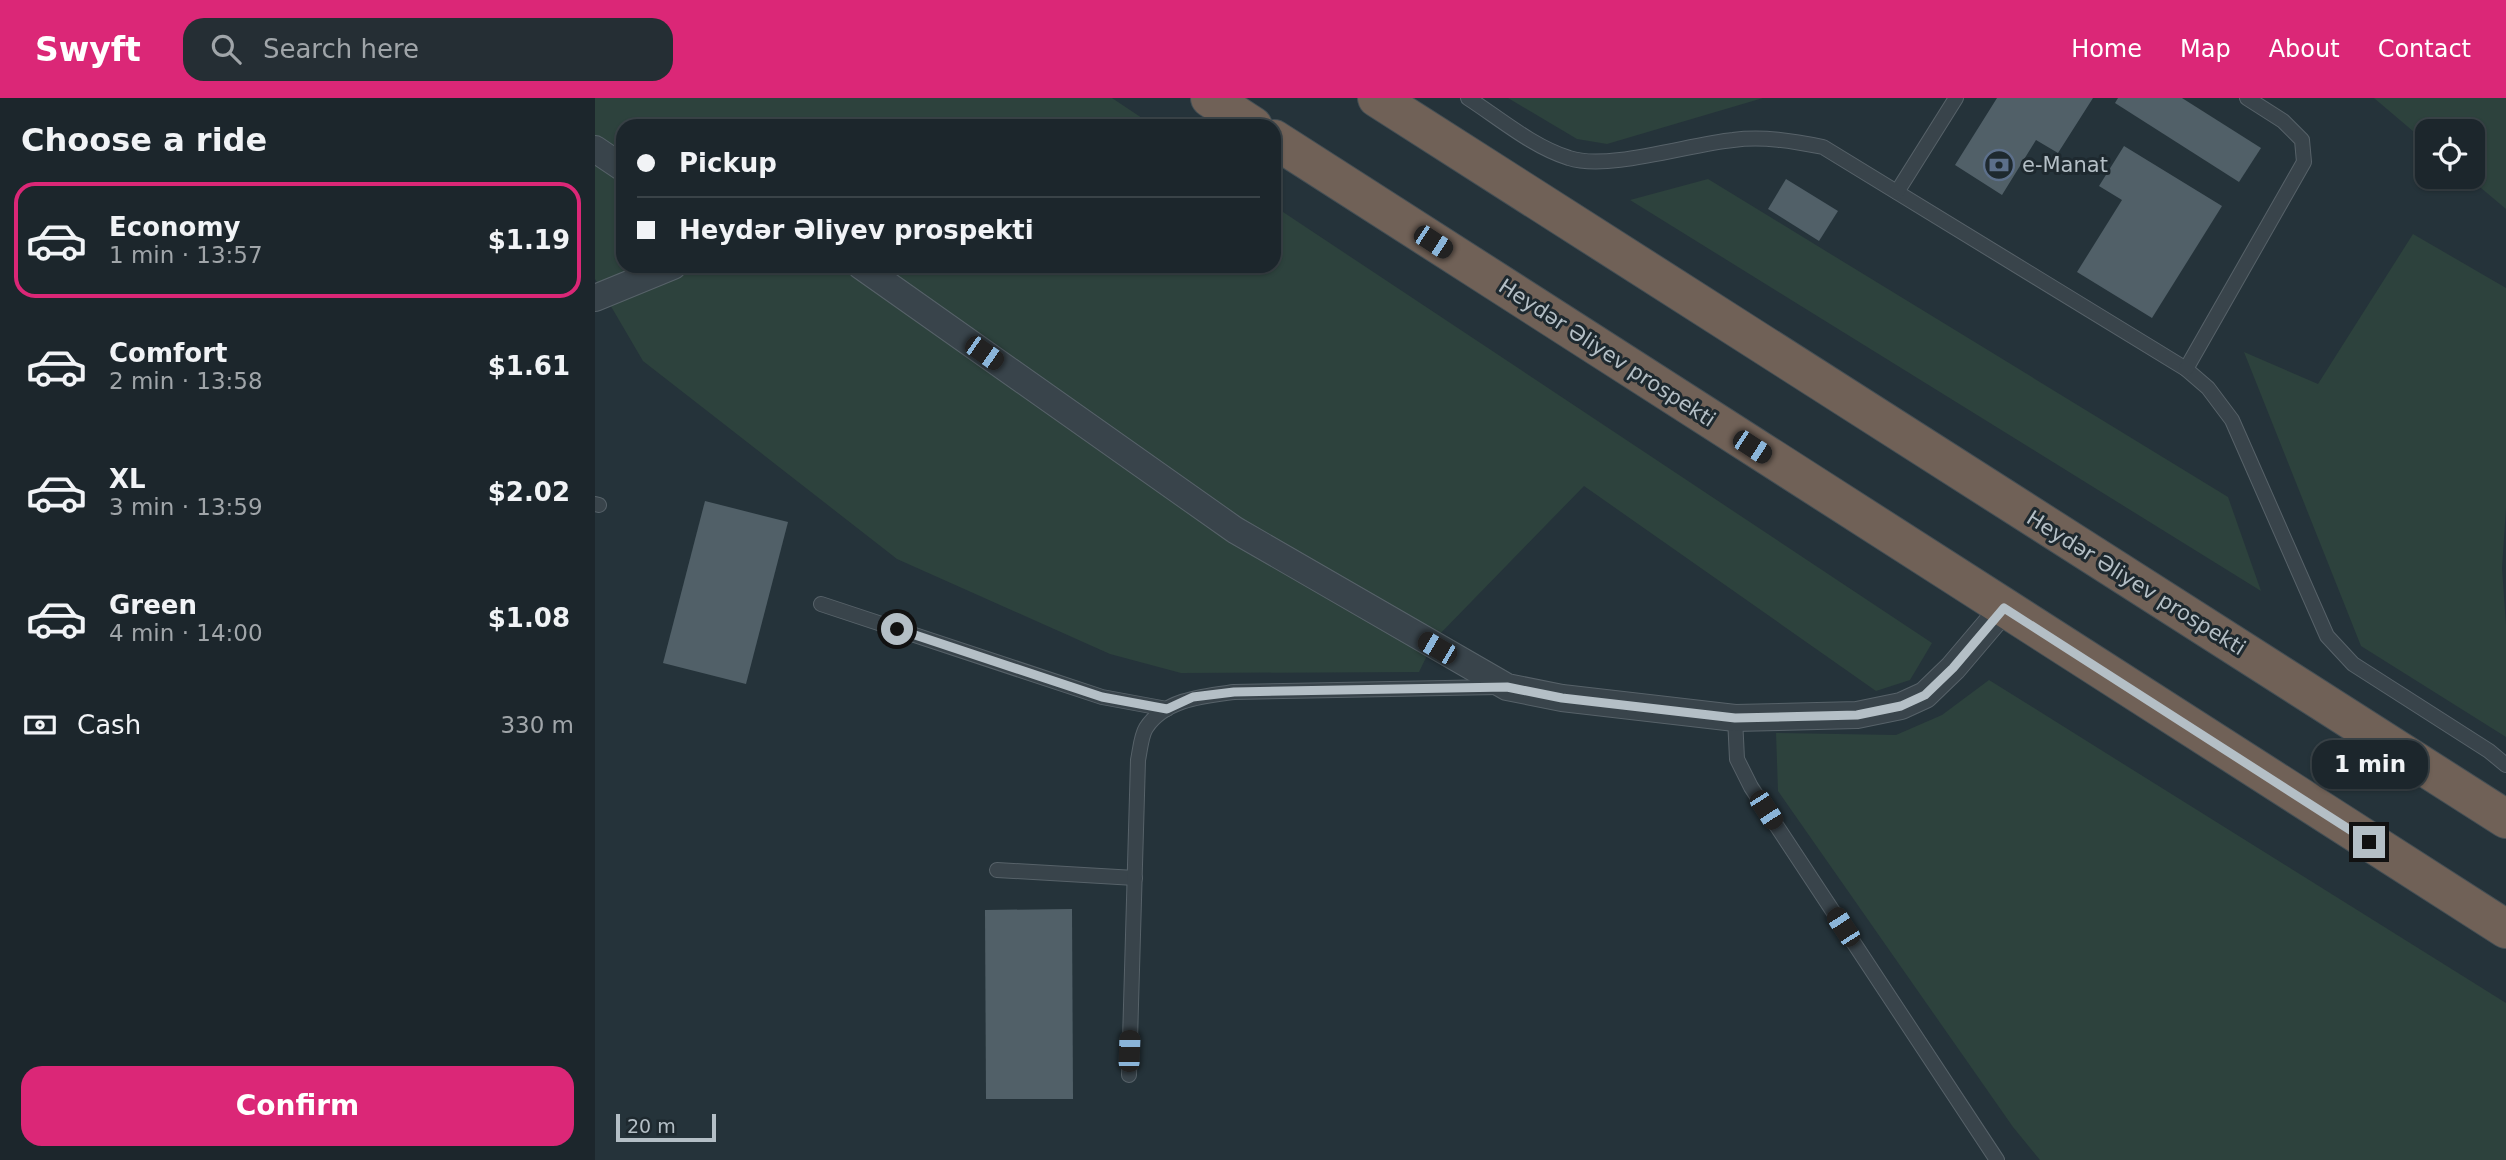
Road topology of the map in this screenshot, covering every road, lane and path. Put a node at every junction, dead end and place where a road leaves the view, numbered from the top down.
1 (1210, 98) edge
2 (1377, 98) edge
3 (1468, 98) edge
4 (1956, 98) edge
5 (2247, 98) edge
6 (1242, 119) edge
7 (1281, 143) edge
8 (595, 149) edge
9 (616, 162) edge
10 (1897, 192) junction
11 (656, 273) edge
12 (871, 273) edge
13 (595, 298) edge
14 (2186, 369) junction
15 (821, 604) dead end
16 (2004, 608) junction
17 (1507, 687) junction
18 (1167, 709) junction
19 (1735, 718) junction
20 (2506, 765) edge
21 (2506, 819) edge
22 (997, 870) dead end
23 (1135, 878) junction
24 (2506, 929) edge
25 (1129, 1075) dead end
26 (1997, 1160) edge

1 - 6 highway
2 - 21 highway, Heydər Əliyev prospekti
3 - 10 lane
4 - 10 lane
5 - 14 lane
7 - 16 highway, Heydər Əliyev prospekti
8 - 9 street
10 - 14 lane
11 - 13 street
12 - 17 street
14 - 20 lane
15 - 18 lane
16 - 19 street
16 - 24 highway, Heydər Əliyev prospekti
17 - 18 lane
17 - 19 street
18 - 23 lane
19 - 26 lane
22 - 23 lane
23 - 25 lane

